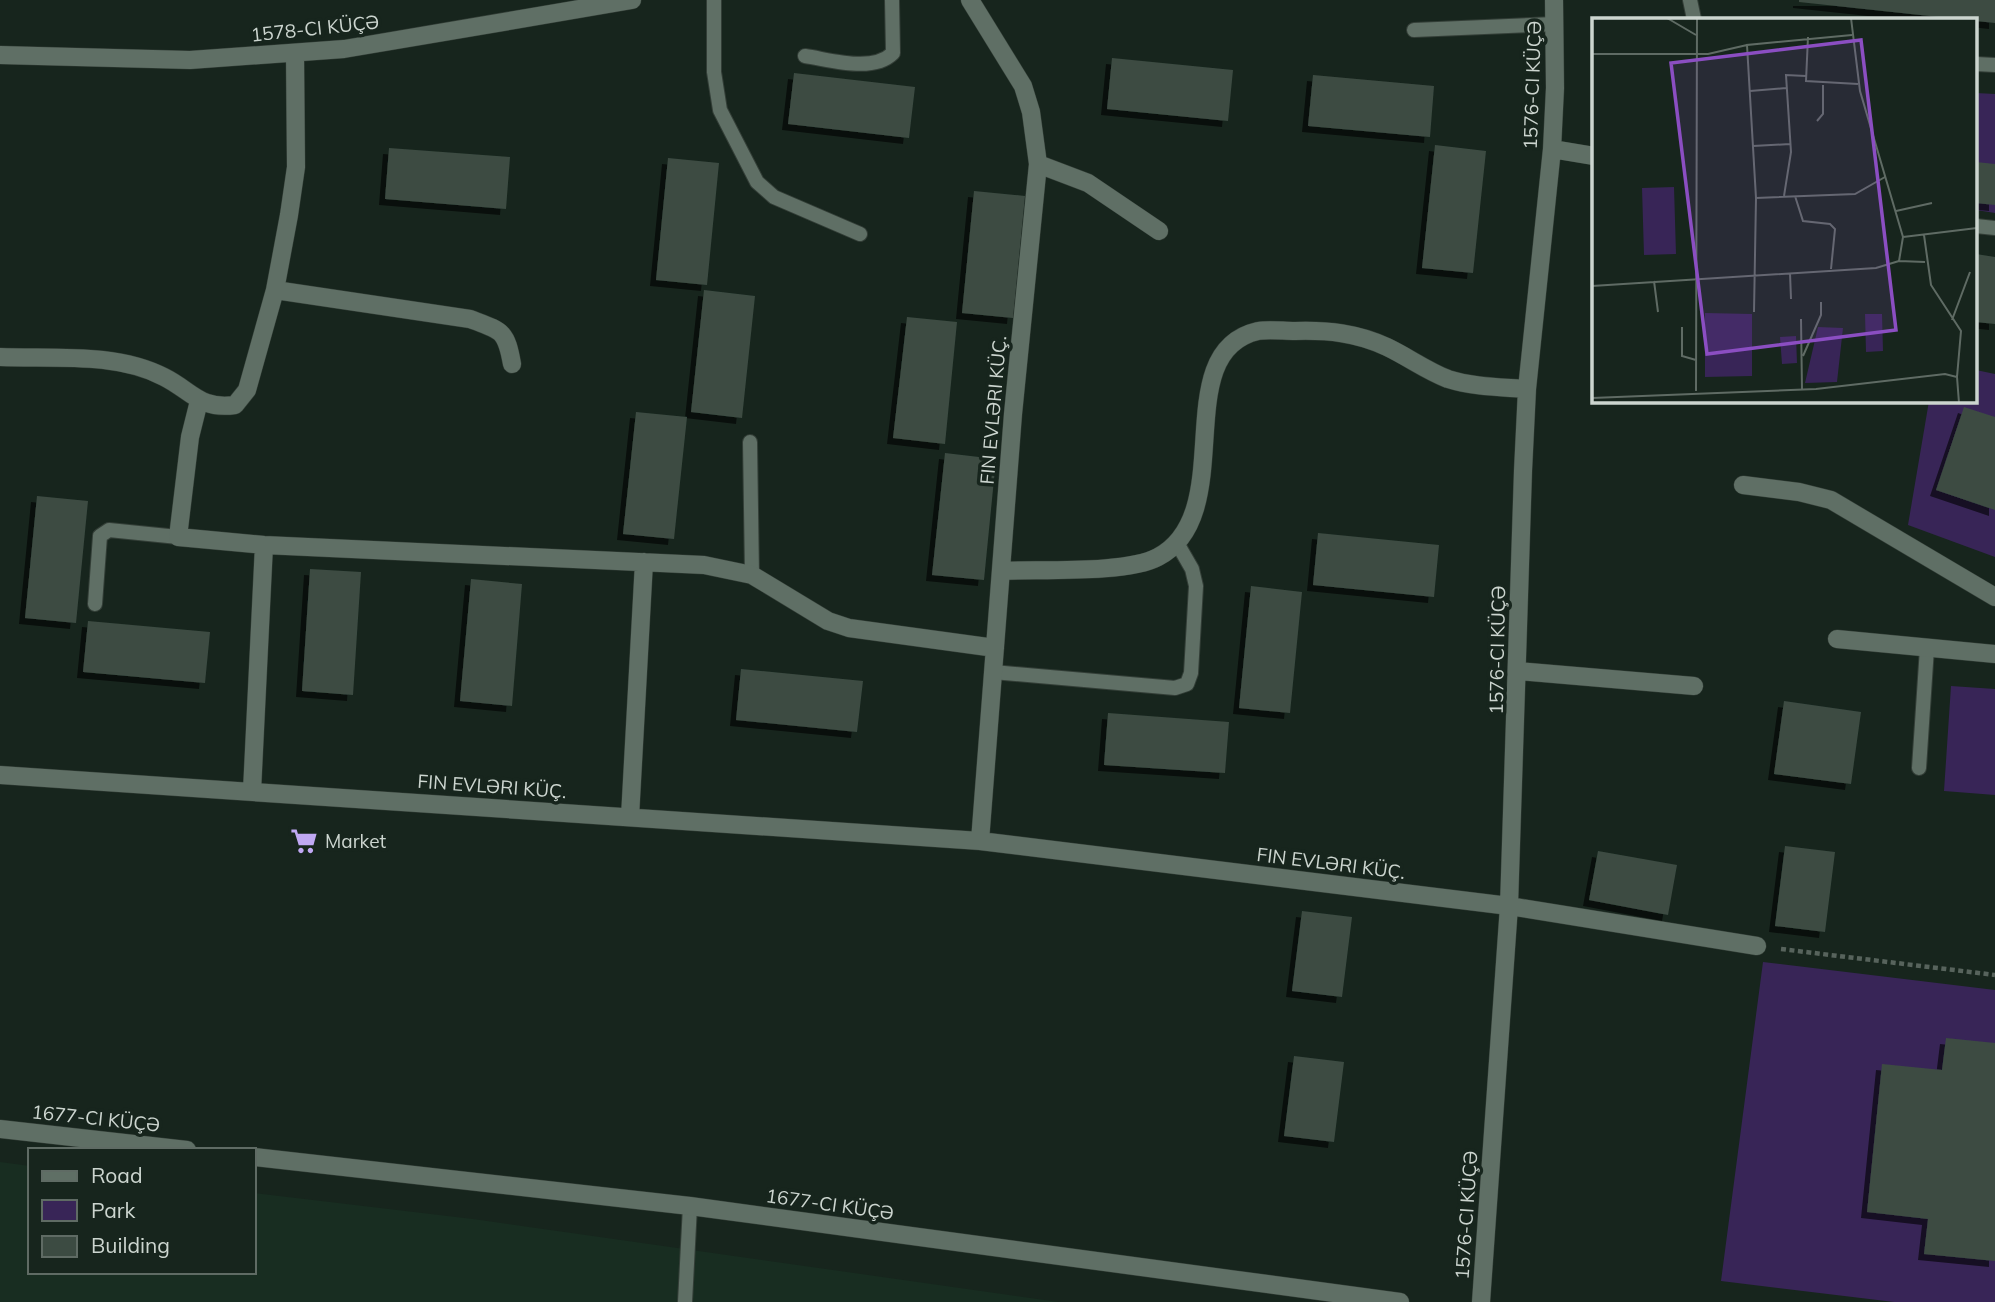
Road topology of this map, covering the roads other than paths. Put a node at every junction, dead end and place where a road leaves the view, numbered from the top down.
1 (632, 0) edge
2 (714, 0) edge
3 (892, 0) edge
4 (970, 0) edge
5 (1554, 0) edge
6 (1690, 0) edge
7 (1694, 18) edge
8 (1555, 24) junction
9 (1414, 30) dead end
10 (295, 53) junction
11 (0, 55) edge
12 (805, 57) dead end
13 (1552, 149) junction
14 (1592, 156) edge
15 (1038, 164) junction
16 (1159, 231) dead end
17 (860, 234) dead end
18 (275, 290) junction
19 (0, 357) edge
20 (512, 364) dead end
21 (1527, 389) junction
22 (199, 401) junction
23 (750, 442) dead end
24 (1743, 485) dead end
25 (178, 537) junction
26 (1177, 543) junction
27 (264, 545) junction
28 (644, 562) junction
29 (1001, 571) junction
30 (752, 575) junction
31 (1995, 597) edge
32 (95, 604) dead end
33 (1837, 639) dead end
34 (995, 648) junction
35 (1927, 648) junction
36 (1995, 654) edge
37 (1518, 671) junction
38 (993, 672) junction
39 (1694, 687) dead end
40 (1919, 768) dead end
41 (0, 775) edge
42 (252, 791) junction
43 (630, 817) junction
44 (980, 841) junction
45 (1509, 906) junction
46 (1757, 946) road end
47 (0, 1129) edge
48 (169, 1148) edge
49 (256, 1157) edge
50 (691, 1206) junction
51 (685, 1302) edge
52 (1400, 1302) edge
53 (1481, 1302) edge

1 - 10 street, 1578-CI KÜÇƏ
2 - 17 lane
3 - 12 lane
4 - 15 street, FIN EVLƏRI KÜÇ.
5 - 8 street
6 - 7 lane
8 - 9 lane
8 - 13 street
10 - 11 street, 1578-CI KÜÇƏ
10 - 18 street
13 - 14 street
13 - 21 street
15 - 16 street
15 - 29 street, FIN EVLƏRI KÜÇ.
18 - 20 street
18 - 22 street
19 - 22 street
21 - 26 street
21 - 37 street
22 - 25 street
23 - 30 lane
24 - 31 street
25 - 27 street
25 - 32 lane
26 - 29 street
26 - 38 lane
27 - 28 street
27 - 42 street
28 - 30 street
28 - 43 street
29 - 34 street, FIN EVLƏRI KÜÇ.
30 - 34 street
33 - 35 street
34 - 38 street, FIN EVLƏRI KÜÇ.
35 - 36 street
35 - 40 lane
37 - 39 street
37 - 45 street
38 - 44 street, FIN EVLƏRI KÜÇ.
41 - 42 street, FIN EVLƏRI KÜÇ.
42 - 43 street, FIN EVLƏRI KÜÇ.
43 - 44 street, FIN EVLƏRI KÜÇ.
44 - 45 street, FIN EVLƏRI KÜÇ.
45 - 46 street, FIN EVLƏRI KÜÇ.
45 - 53 street
47 - 48 street, 1677-CI KÜÇƏ
49 - 50 street, 1677-CI KÜÇƏ
50 - 51 lane
50 - 52 street, 1677-CI KÜÇƏ

